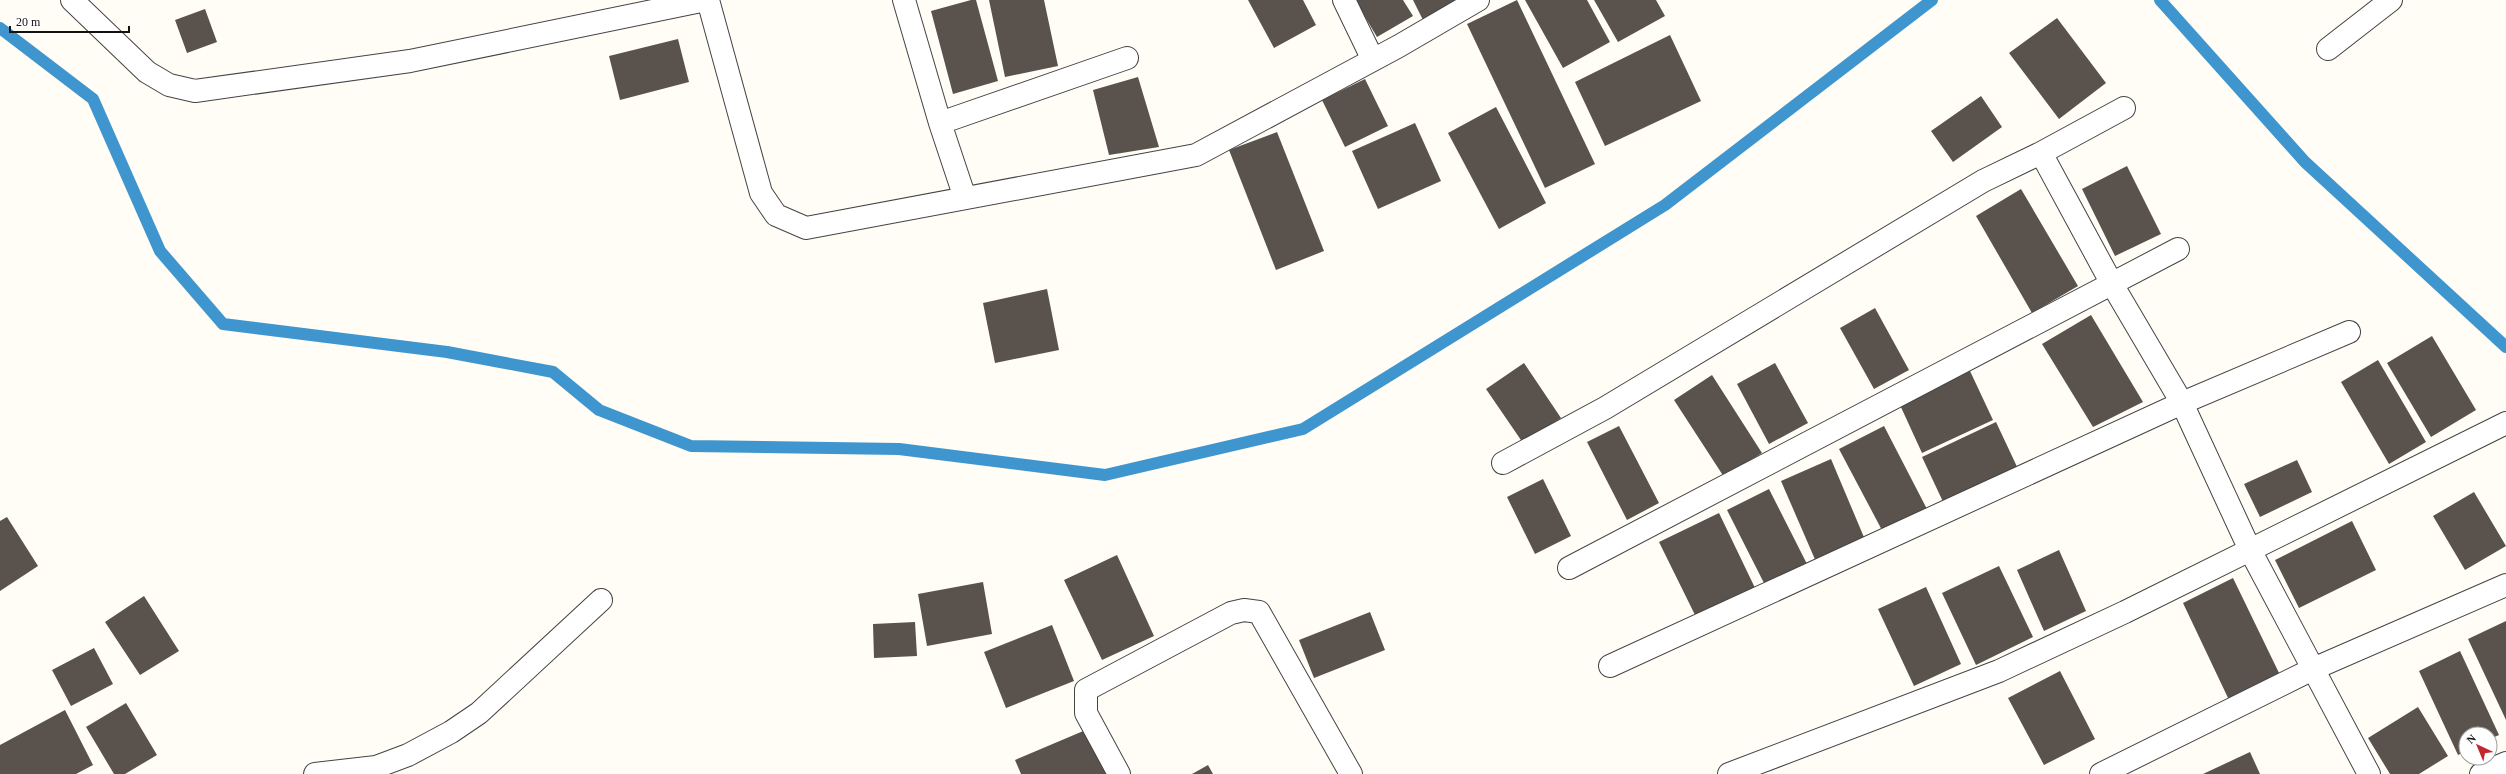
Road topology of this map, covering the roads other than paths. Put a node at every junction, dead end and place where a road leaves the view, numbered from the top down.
1 (72, 0) edge
2 (707, 0) edge
3 (904, 0) edge
4 (1344, 0) edge
5 (1478, 0) edge
6 (2391, 0) edge
7 (2328, 49) dead end
8 (1127, 58) dead end
9 (1373, 60) junction
10 (2124, 108) dead end
11 (940, 123) junction
12 (2041, 153) junction
13 (965, 198) junction
14 (2178, 249) dead end
15 (2112, 284) junction
16 (2348, 332) dead end
17 (2182, 403) junction
18 (2506, 423) edge
19 (1503, 463) dead end
20 (2250, 550) junction
21 (1569, 568) dead end
22 (2506, 586) edge
23 (601, 600) dead end
24 (1610, 666) dead end
25 (2313, 669) junction
26 (2506, 764) edge
27 (315, 774) edge
28 (1119, 774) edge
29 (1351, 774) edge
30 (1729, 774) edge
31 (2101, 774) edge
32 (2369, 774) edge
33 (2481, 774) edge

1 - 2 street
2 - 13 street
3 - 11 street
4 - 9 street
5 - 9 street
6 - 7 street
8 - 11 street
9 - 13 street
10 - 12 street
11 - 13 street
12 - 15 street
12 - 19 street
14 - 15 street
15 - 17 street
15 - 21 street
16 - 17 street
17 - 20 street
17 - 24 street
18 - 20 street
20 - 25 street
20 - 30 street
22 - 25 street
23 - 27 street
25 - 31 street
25 - 32 street
26 - 33 street
28 - 29 street

